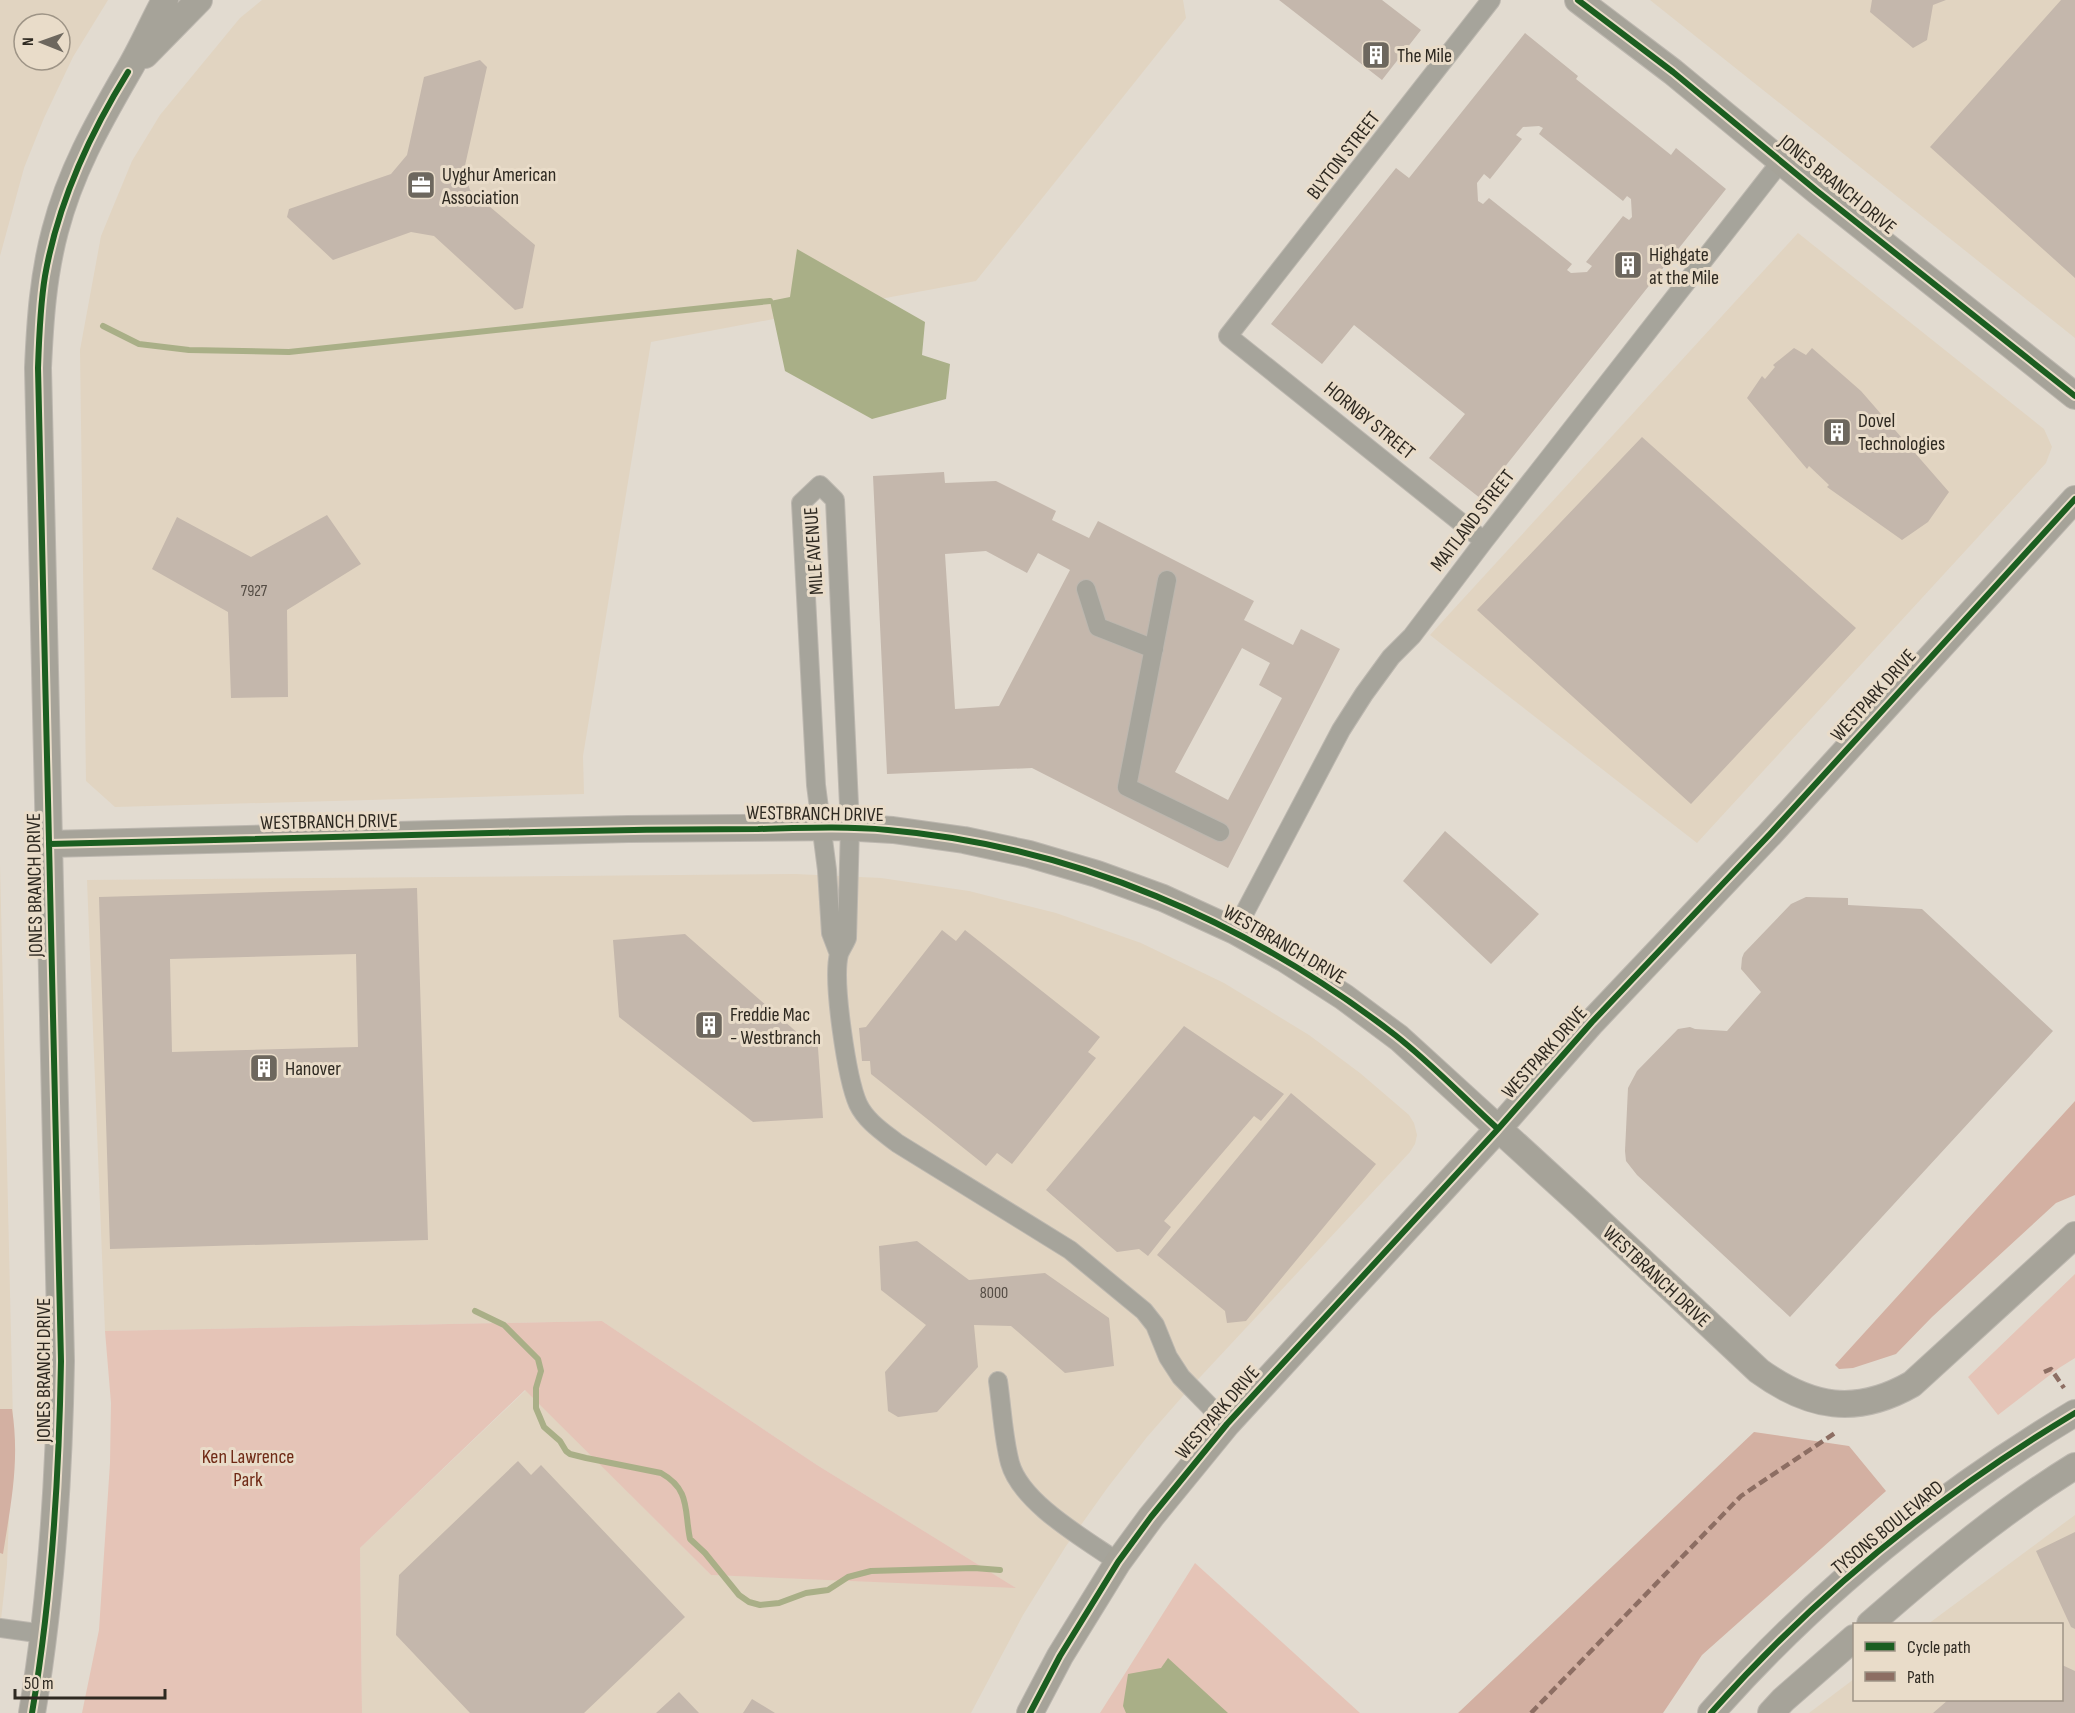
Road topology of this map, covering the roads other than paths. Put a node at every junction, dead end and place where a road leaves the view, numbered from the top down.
1 (165, 0) edge
2 (199, 0) edge
3 (1491, 0) edge
4 (1578, 0) edge
5 (128, 72) junction
6 (1782, 160) junction
7 (1228, 336) joint
8 (2075, 396) edge
9 (2075, 499) edge
10 (1484, 541) junction
11 (1167, 580) dead end
12 (1086, 589) dead end
13 (1154, 649) junction
14 (850, 827) junction
15 (822, 828) junction
16 (1220, 832) dead end
17 (49, 844) junction
18 (1235, 931) junction
19 (839, 954) junction
20 (1498, 1129) junction
21 (2075, 1235) edge
22 (998, 1380) dead end
23 (2075, 1413) edge
24 (1227, 1424) junction
25 (2075, 1466) edge
26 (1118, 1562) junction
27 (1871, 1623) edge
28 (0, 1628) edge
29 (44, 1634) junction
30 (1853, 1639) edge
31 (32, 1713) edge
32 (1030, 1713) edge
33 (1711, 1713) edge
34 (1771, 1713) edge

1 - 5 street, JONES BRANCH DRIVE
2 - 5 street, JONES BRANCH DRIVE
3 - 7 street, BLYTON STREET
4 - 6 street, JONES BRANCH DRIVE
5 - 17 street, JONES BRANCH DRIVE
6 - 8 street, JONES BRANCH DRIVE
6 - 10 street, MAITLAND STREET
7 - 10 street, HORNBY STREET
9 - 20 street, WESTPARK DRIVE
10 - 18 street, MAITLAND STREET
11 - 13 street
12 - 13 street
13 - 16 street
14 - 15 street, WESTBRANCH DRIVE
14 - 15 street, MILE AVENUE
14 - 18 street, WESTBRANCH DRIVE
14 - 19 street
15 - 17 street, WESTBRANCH DRIVE
15 - 19 street
17 - 29 street, JONES BRANCH DRIVE
18 - 20 street, WESTBRANCH DRIVE
19 - 24 street
20 - 21 street, WESTBRANCH DRIVE
20 - 24 street, WESTPARK DRIVE
22 - 26 street
23 - 33 street, TYSONS BOULEVARD
24 - 26 street, WESTPARK DRIVE
25 - 27 street
26 - 32 street, WESTPARK DRIVE
28 - 29 street
29 - 31 street, JONES BRANCH DRIVE
30 - 34 street

